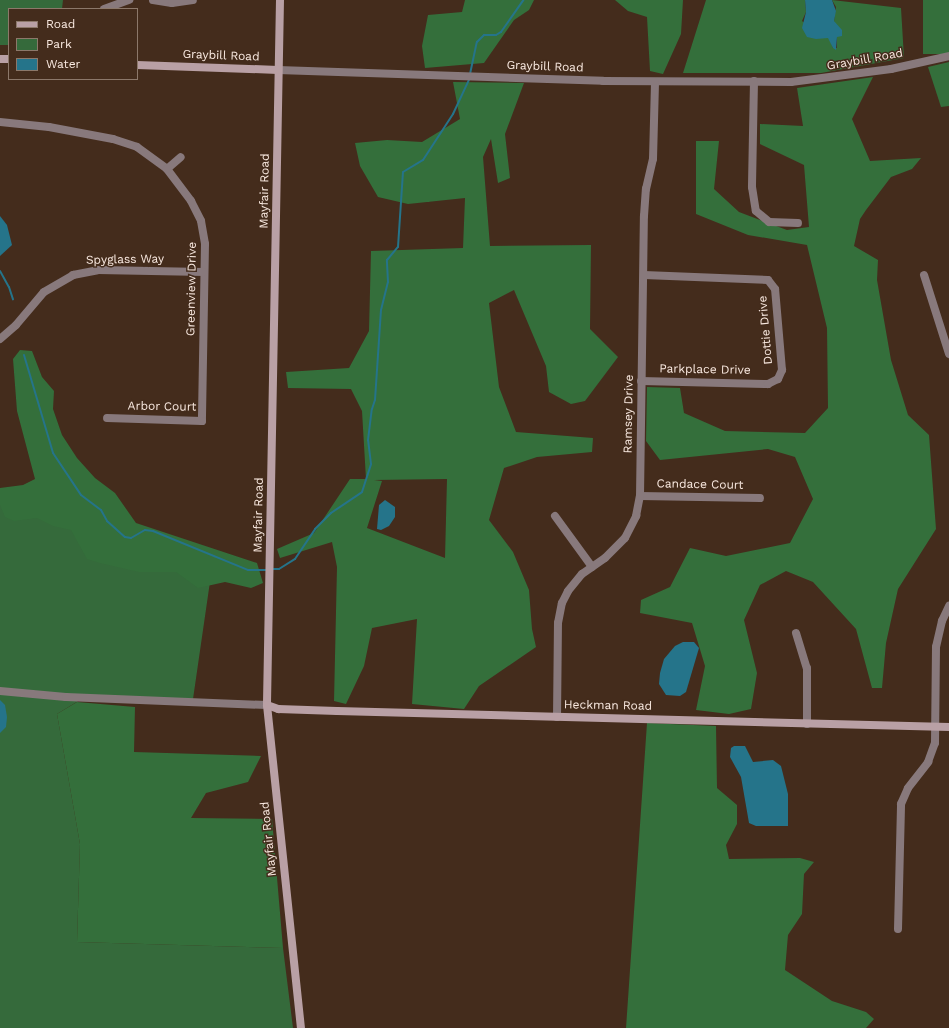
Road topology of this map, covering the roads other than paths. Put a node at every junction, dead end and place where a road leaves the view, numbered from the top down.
1 (129, 0) edge
2 (152, 0) edge
3 (193, 0) edge
4 (280, 0) edge
5 (107, 8) edge
6 (949, 56) edge
7 (138, 65) edge
8 (278, 70) junction
9 (754, 81) junction
10 (655, 82) junction
11 (0, 122) edge
12 (181, 157) dead end
13 (167, 169) junction
14 (798, 222) dead end
15 (204, 272) junction
16 (644, 275) junction
17 (924, 275) dead end
18 (0, 339) edge
19 (949, 354) edge
20 (641, 381) junction
21 (203, 382) joint
22 (768, 384) joint
23 (107, 418) dead end
24 (640, 496) junction
25 (760, 498) dead end
26 (555, 516) dead end
27 (592, 567) junction
28 (949, 606) edge
29 (796, 633) dead end
30 (0, 691) edge
31 (267, 705) junction
32 (557, 717) junction
33 (807, 724) junction
34 (936, 727) junction
35 (949, 727) edge
36 (898, 929) dead end
37 (301, 1028) edge

1 - 5 street
2 - 3 street
4 - 8 street, Mayfair Road
6 - 9 street, Graybill Road
7 - 8 street, Graybill Road
8 - 10 street, Graybill Road
8 - 31 street, Mayfair Road
9 - 10 street, Graybill Road
9 - 14 street
10 - 16 street, Ramsey Drive
11 - 13 street, Greenview Drive
12 - 13 street
13 - 15 street, Greenview Drive
15 - 18 street, Spyglass Way
15 - 21 street, Greenview Drive
16 - 20 street, Ramsey Drive
16 - 22 street, Dottie Drive
17 - 19 street
20 - 22 street, Parkplace Drive
20 - 24 street, Ramsey Drive
21 - 23 street, Arbor Court
24 - 25 street, Candace Court
24 - 27 street, Ramsey Drive
26 - 27 street
27 - 32 street, Ramsey Drive
28 - 34 street
29 - 33 street
30 - 31 street
31 - 32 street, Heckman Road
31 - 37 street, Mayfair Road
32 - 33 street, Heckman Road
33 - 34 street, Heckman Road
34 - 35 street, Heckman Road
34 - 36 street

